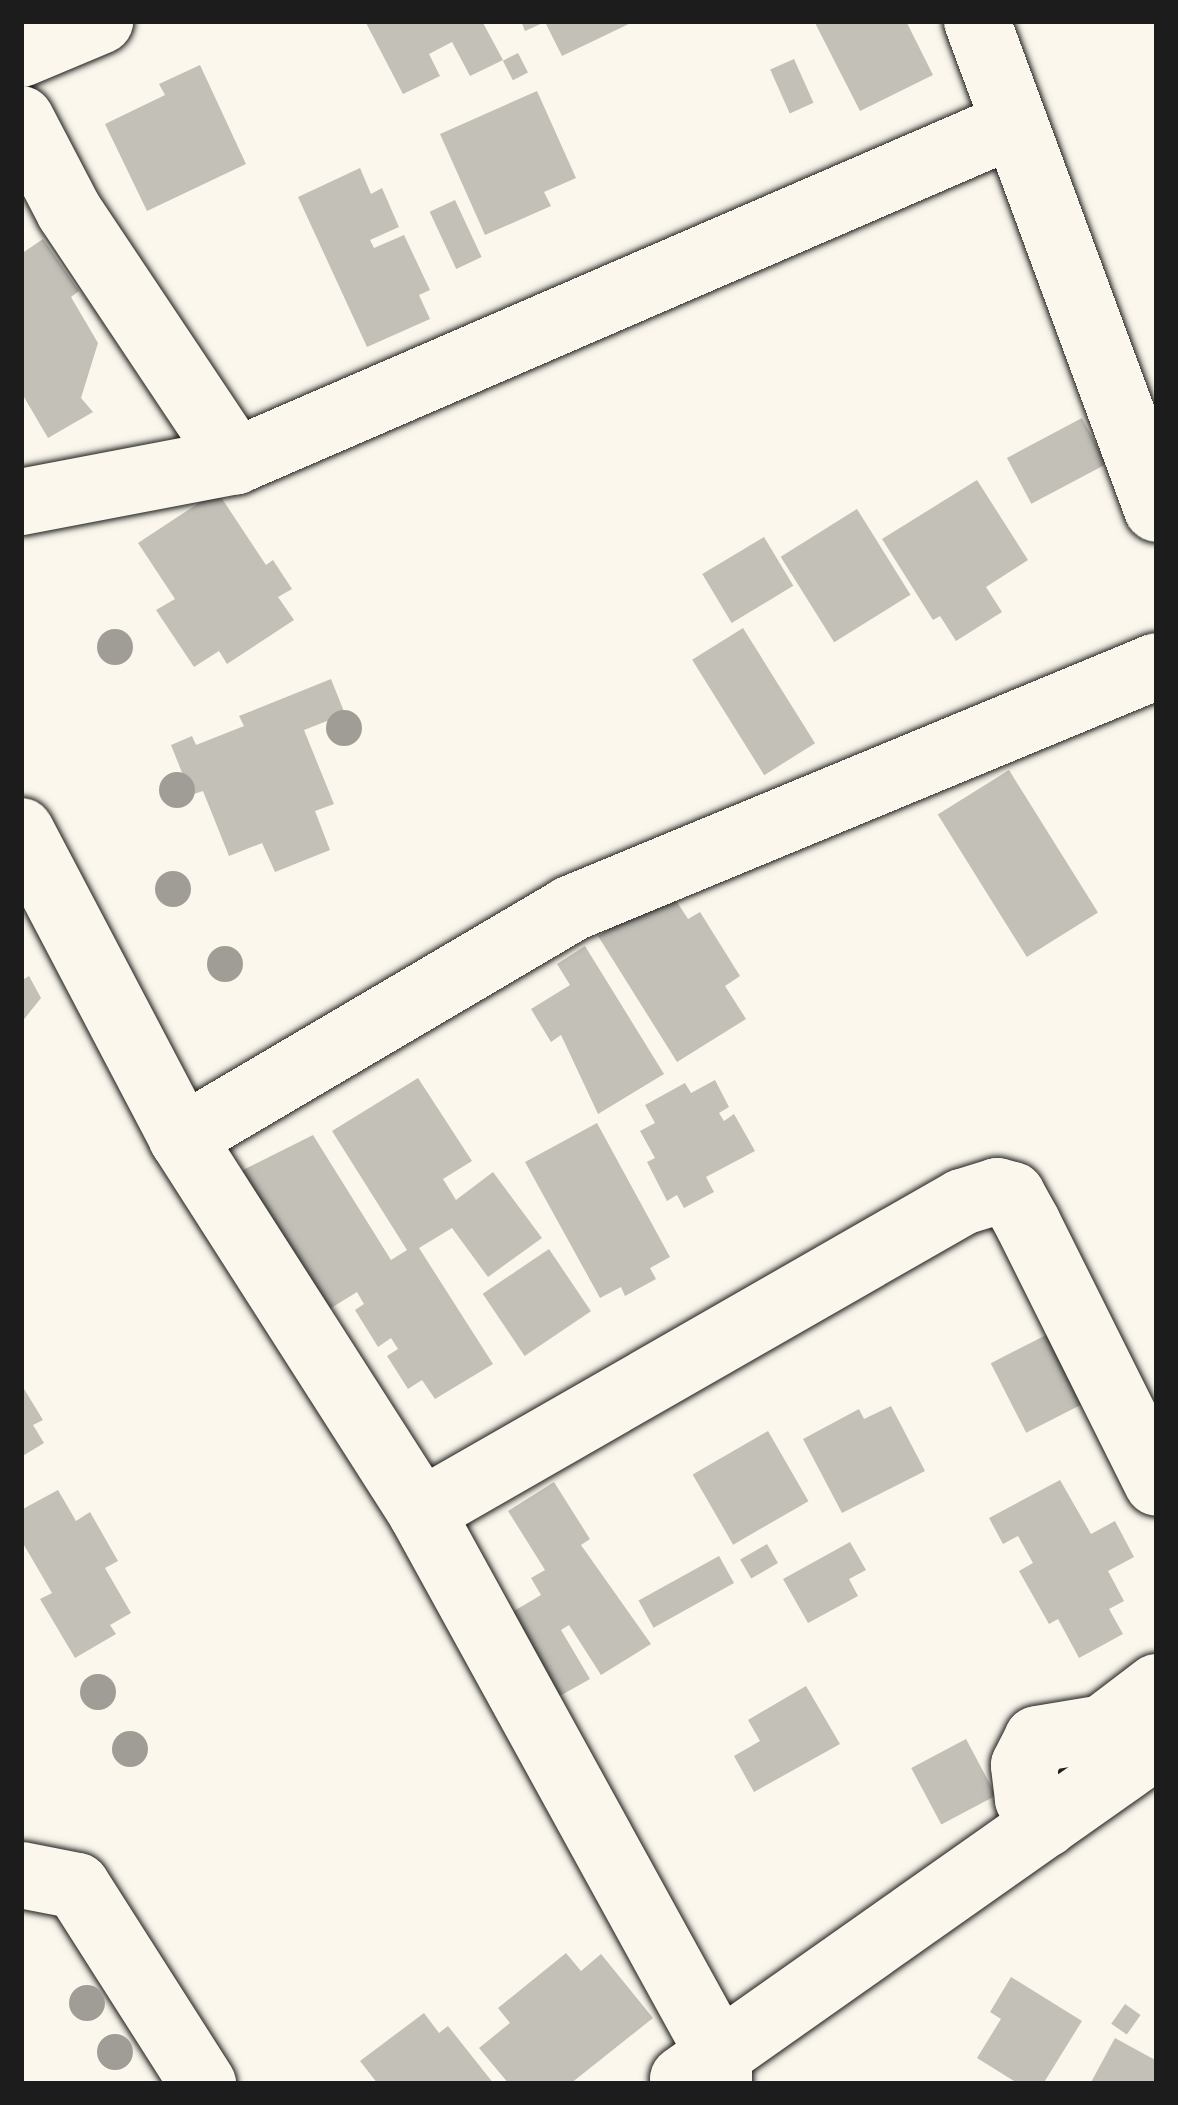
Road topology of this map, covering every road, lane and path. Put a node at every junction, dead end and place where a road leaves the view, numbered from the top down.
1 (100, 21) edge
2 (977, 21) edge
3 (21, 54) edge
4 (21, 119) edge
5 (1012, 125) junction
6 (236, 461) junction
7 (21, 502) edge
8 (1157, 509) edge
9 (1157, 666) edge
10 (21, 831) edge
11 (182, 1138) junction
12 (1157, 1483) edge
13 (421, 1512) junction
14 (1157, 1687) edge
15 (1157, 1745) edge
16 (1046, 1824) junction
17 (21, 1875) edge
18 (704, 2074) edge
19 (202, 2084) edge

1 - 3 street
2 - 5 street
4 - 6 street
5 - 6 street
5 - 8 street
6 - 7 street
9 - 11 street
10 - 11 street
11 - 13 street
12 - 13 street
13 - 18 street
14 - 16 street
15 - 16 street
16 - 18 street
17 - 19 street

